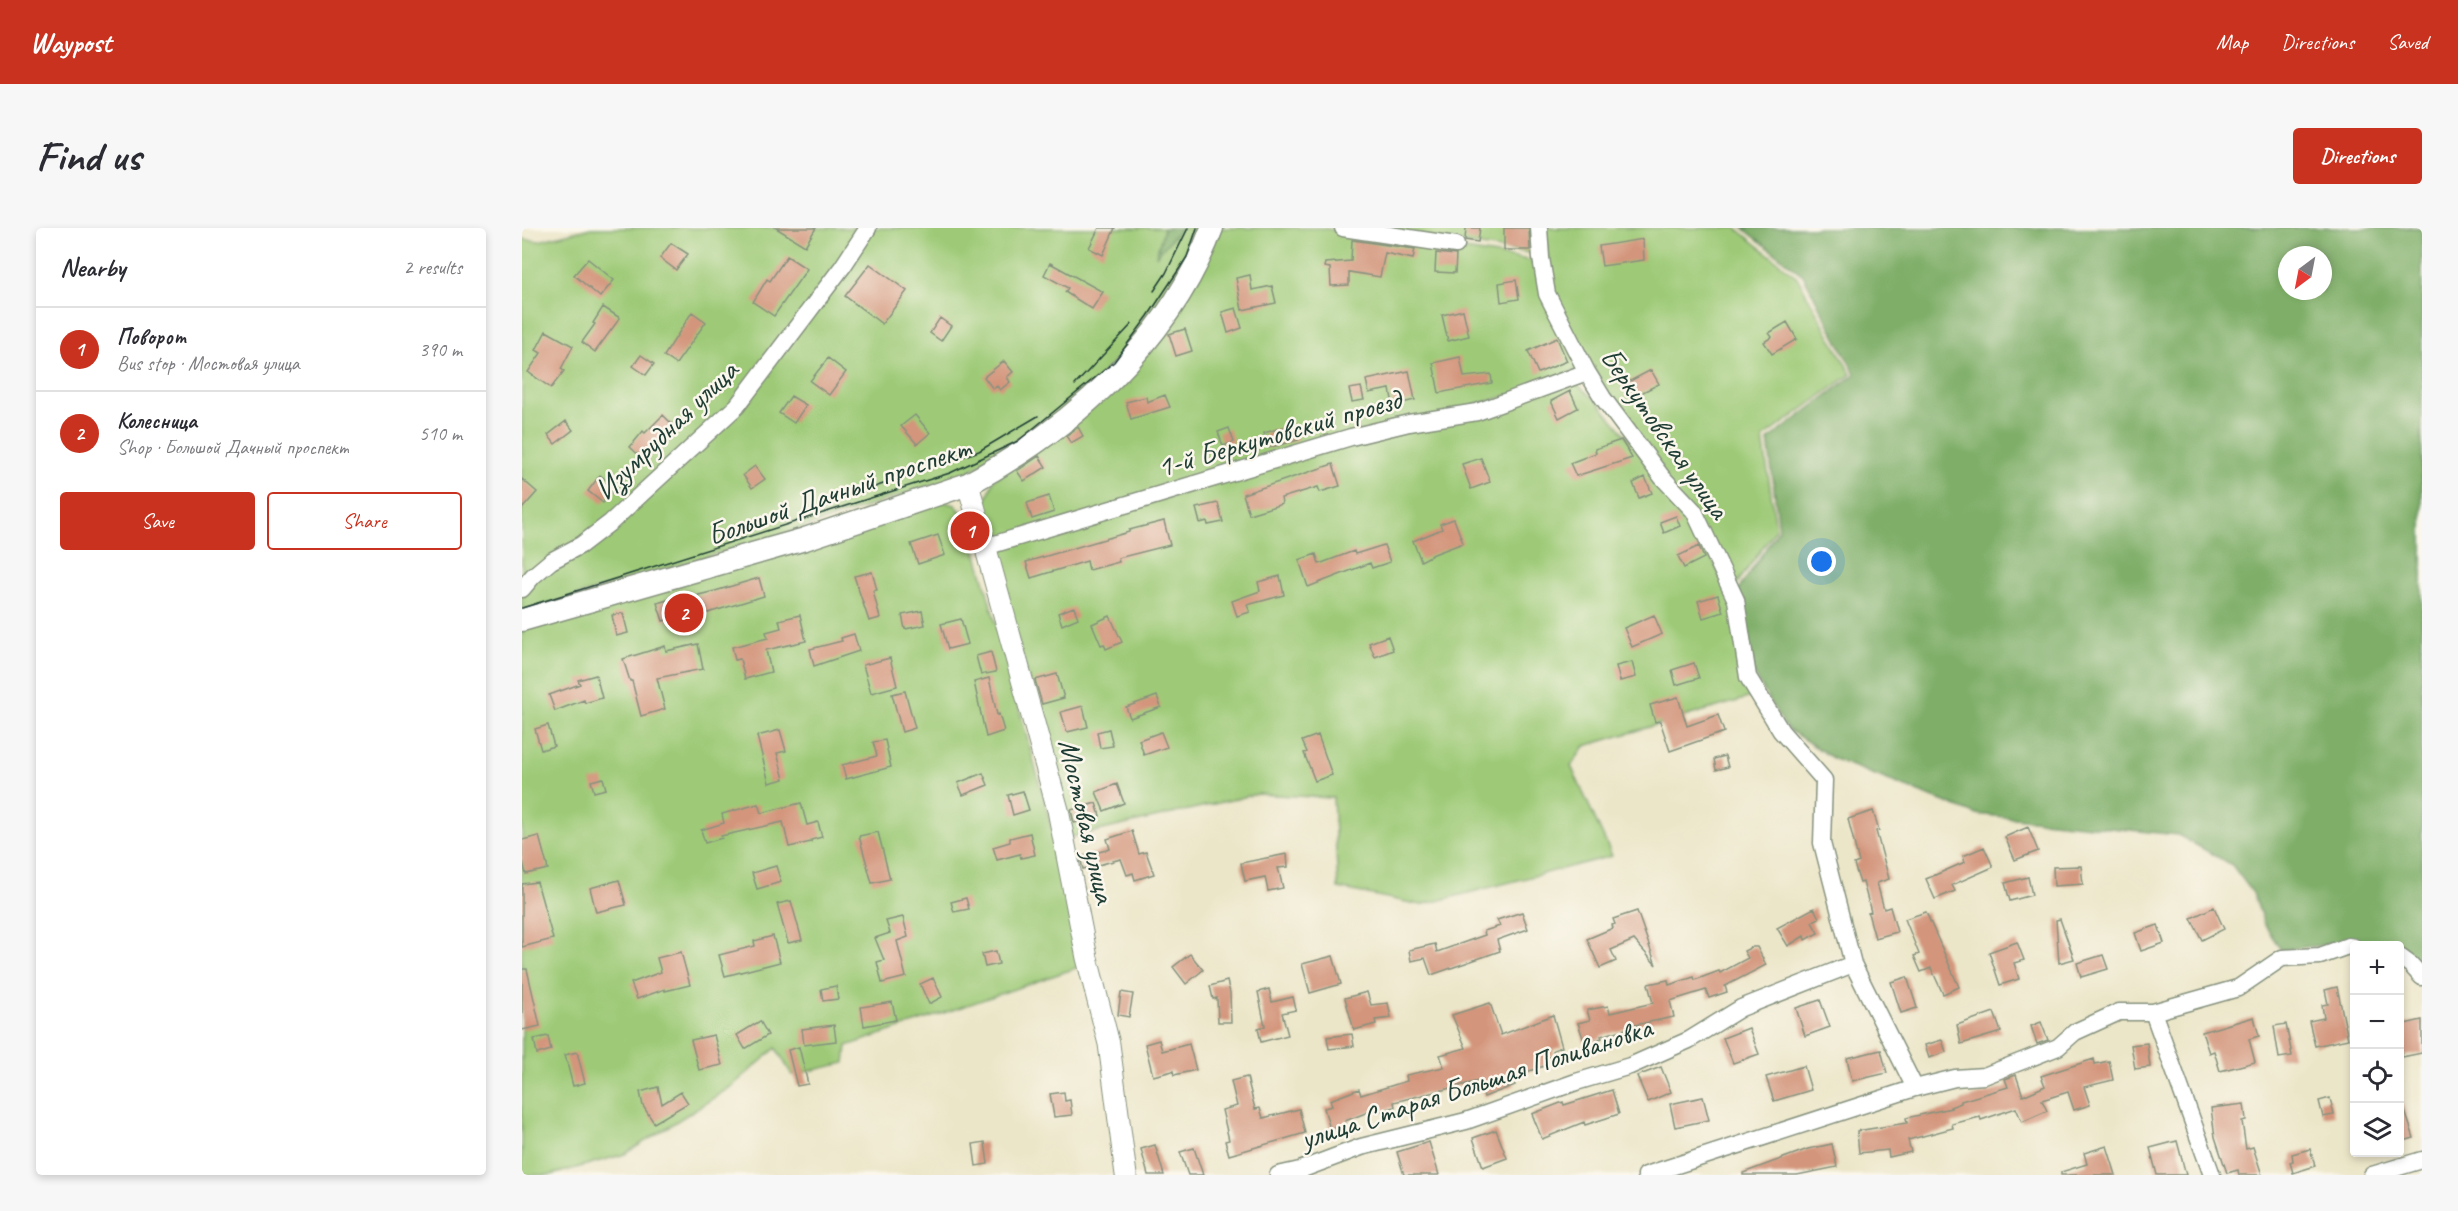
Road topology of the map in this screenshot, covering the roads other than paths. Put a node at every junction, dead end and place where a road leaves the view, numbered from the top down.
1 (868, 228) edge
2 (1212, 228) edge
3 (1343, 228) edge
4 (1539, 228) edge
5 (1456, 245) dead end
6 (1587, 372) junction
7 (968, 484) junction
8 (985, 548) junction
9 (522, 590) edge
10 (522, 620) edge
11 (2350, 946) edge
12 (2404, 960) edge
13 (1853, 964) junction
14 (2422, 977) edge
15 (2153, 1012) junction
16 (1915, 1088) junction
17 (2422, 1160) edge
18 (1126, 1175) edge
19 (1278, 1175) edge
20 (1646, 1175) edge
21 (2212, 1175) edge
22 (2373, 1175) edge

1 - 9 street, Изумрудная улица
2 - 7 main road, Большой Дачный проспект
3 - 5 street
4 - 6 street, Беркутовская улица
6 - 8 street, 1-й Беркутовский проезд
6 - 13 street, Беркутовская улица
7 - 8 street, Мостовая улица
7 - 10 main road, Большой Дачный проспект
8 - 18 street, Мостовая улица
11 - 15 street
12 - 14 street
13 - 16 street
13 - 19 street, улица Старая Большая Поливановка
15 - 16 street
15 - 21 street
16 - 20 street
17 - 22 street

